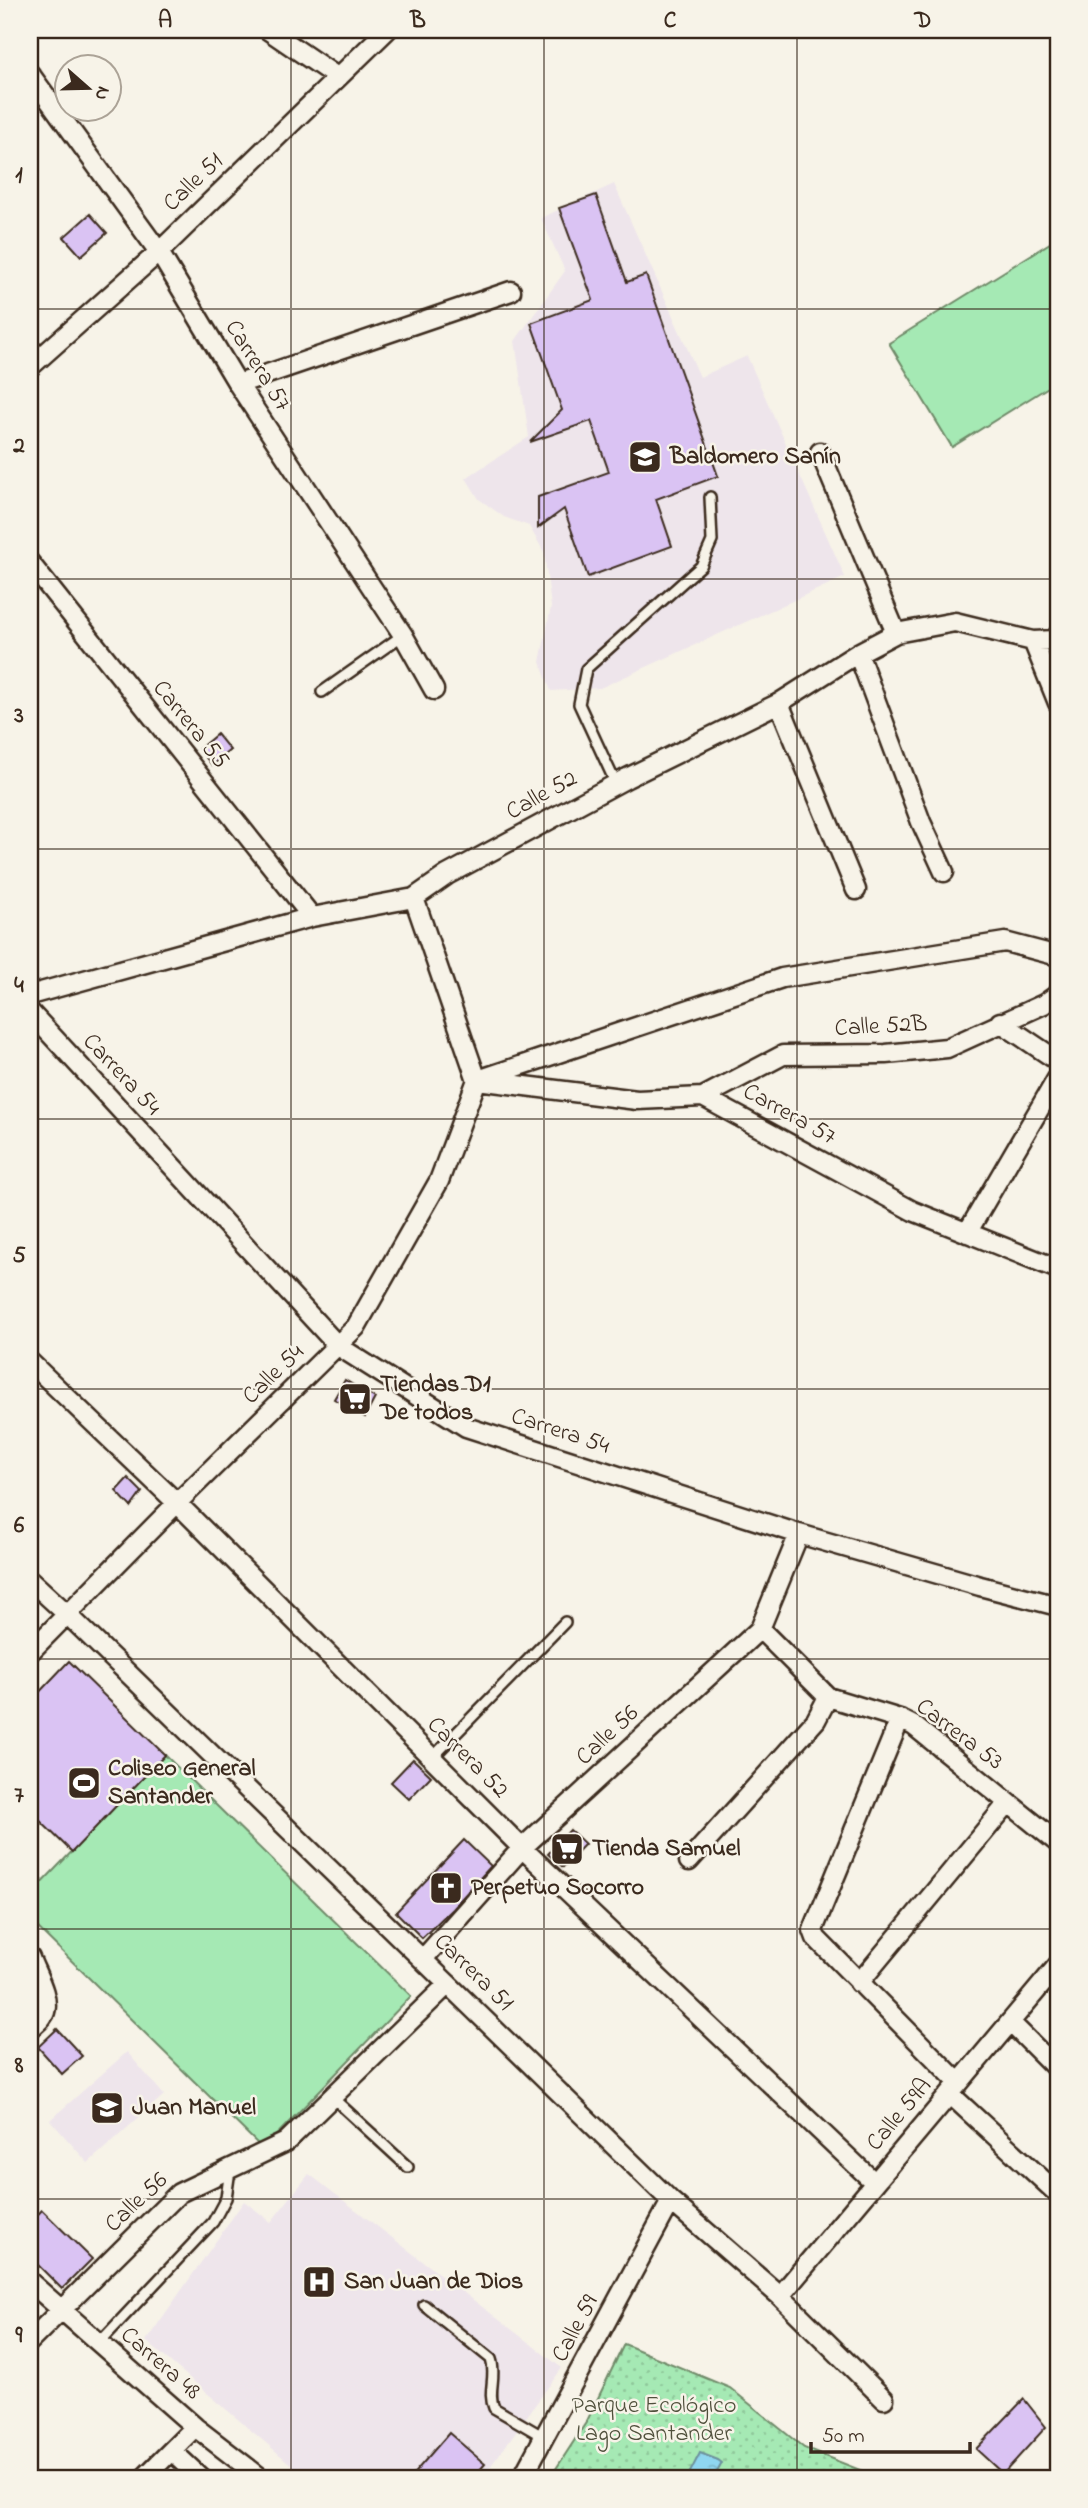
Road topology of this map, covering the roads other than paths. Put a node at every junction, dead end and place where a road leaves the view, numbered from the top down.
1 (268, 30) edge
2 (387, 30) edge
3 (30, 74) edge
4 (337, 77) junction
5 (159, 252) junction
6 (511, 291) dead end
7 (30, 367) edge
8 (238, 384) junction
9 (820, 452) dead end
10 (710, 497) dead end
11 (30, 563) edge
12 (896, 633) junction
13 (404, 635) junction
14 (1058, 635) edge
15 (1034, 641) junction
16 (858, 653) junction
17 (434, 690) dead end
18 (322, 692) dead end
19 (779, 703) junction
20 (1058, 703) edge
21 (616, 784) junction
22 (944, 872) dead end
23 (856, 890) dead end
24 (414, 898) junction
25 (312, 917) junction
26 (1058, 956) edge
27 (1058, 994) edge
28 (30, 995) edge
29 (30, 1012) edge
30 (1000, 1023) junction
31 (1058, 1061) edge
32 (1058, 1077) edge
33 (477, 1080) junction
34 (704, 1097) junction
35 (967, 1233) junction
36 (1058, 1269) edge
37 (338, 1346) junction
38 (30, 1362) edge
39 (177, 1503) junction
40 (799, 1534) junction
41 (30, 1580) edge
42 (1058, 1606) edge
43 (67, 1614) junction
44 (565, 1622) dead end
45 (760, 1629) junction
46 (30, 1652) edge
47 (828, 1697) junction
48 (900, 1719) junction
49 (432, 1758) junction
50 (1008, 1803) junction
51 (1058, 1843) edge
52 (522, 1848) junction
53 (689, 1861) dead end
54 (30, 1958) edge
55 (423, 1959) junction
56 (1058, 1965) edge
57 (859, 1983) junction
58 (448, 1984) junction
59 (1010, 2022) junction
60 (30, 2029) edge
61 (1058, 2070) edge
62 (954, 2089) junction
63 (333, 2098) junction
64 (408, 2167) dead end
65 (230, 2169) junction
66 (875, 2183) junction
67 (1058, 2194) edge
68 (671, 2201) junction
69 (30, 2282) edge
70 (780, 2296) junction
71 (424, 2305) dead end
72 (62, 2311) junction
73 (30, 2341) edge
74 (99, 2343) junction
75 (884, 2399) dead end
76 (195, 2427) junction
77 (546, 2438) junction
78 (172, 2451) junction
79 (144, 2478) edge
80 (201, 2478) edge
81 (261, 2478) edge
82 (522, 2478) edge

1 - 4 street
2 - 4 street, Calle 51
3 - 5 street, Carrera 57
4 - 5 street, Calle 51
5 - 7 street, Calle 51
5 - 8 street, Carrera 57
6 - 8 street
8 - 13 street, Carrera 57
9 - 12 street
10 - 21 lane
11 - 25 street, Carrera 55
12 - 15 street, Calle 52
12 - 16 street, Calle 52
13 - 17 street, Carrera 57
13 - 18 lane
14 - 15 street, Calle 52
15 - 20 street
16 - 19 street, Calle 52
16 - 22 street
19 - 21 street, Calle 52
19 - 23 street
21 - 24 street, Calle 52
24 - 25 street, Calle 52
24 - 33 street
25 - 28 street, Calle 52
26 - 33 street
27 - 30 street, Calle 52B
29 - 37 street, Carrera 54
30 - 31 street
30 - 34 street, Calle 52B
32 - 35 street
33 - 34 street, Carrera 57
33 - 37 street, Calle 54
34 - 35 street, Carrera 57
35 - 36 street, Carrera 57
37 - 39 street, Calle 54
37 - 40 street, Carrera 54
38 - 39 street, Carrera 52
39 - 43 street, Calle 54
39 - 49 street, Carrera 52
40 - 42 street, Carrera 54
40 - 45 street, Calle 56
41 - 43 street, Carrera 51
43 - 46 street, Calle 54
43 - 55 street, Carrera 51
44 - 49 lane
45 - 47 street, Carrera 53
45 - 52 street, Calle 56
47 - 48 street, Carrera 53
47 - 53 street
48 - 50 street, Carrera 53
48 - 57 street
49 - 52 street, Carrera 52
50 - 51 street, Carrera 53
50 - 57 street
52 - 55 street, Calle 56
52 - 66 street, Carrera 52
54 - 60 street
55 - 58 street, Carrera 51
56 - 59 street, Calle 59A
57 - 62 street
58 - 63 street, Calle 56
58 - 68 street, Carrera 51
59 - 61 street
59 - 62 street, Calle 59A
62 - 66 street, Calle 59A
62 - 67 street
63 - 64 lane
63 - 65 street, Calle 56
65 - 72 street, Calle 56
65 - 74 lane
66 - 70 street, Calle 59A
68 - 70 street, Carrera 51
68 - 77 street, Calle 59
69 - 72 street, Carrera 48
70 - 75 street, Carrera 51
71 - 77 lane
72 - 73 street, Calle 56
72 - 74 street, Carrera 48
74 - 76 street, Carrera 48
76 - 78 street
76 - 81 street, Carrera 48
77 - 82 street, Calle 59
78 - 79 street
78 - 80 street

